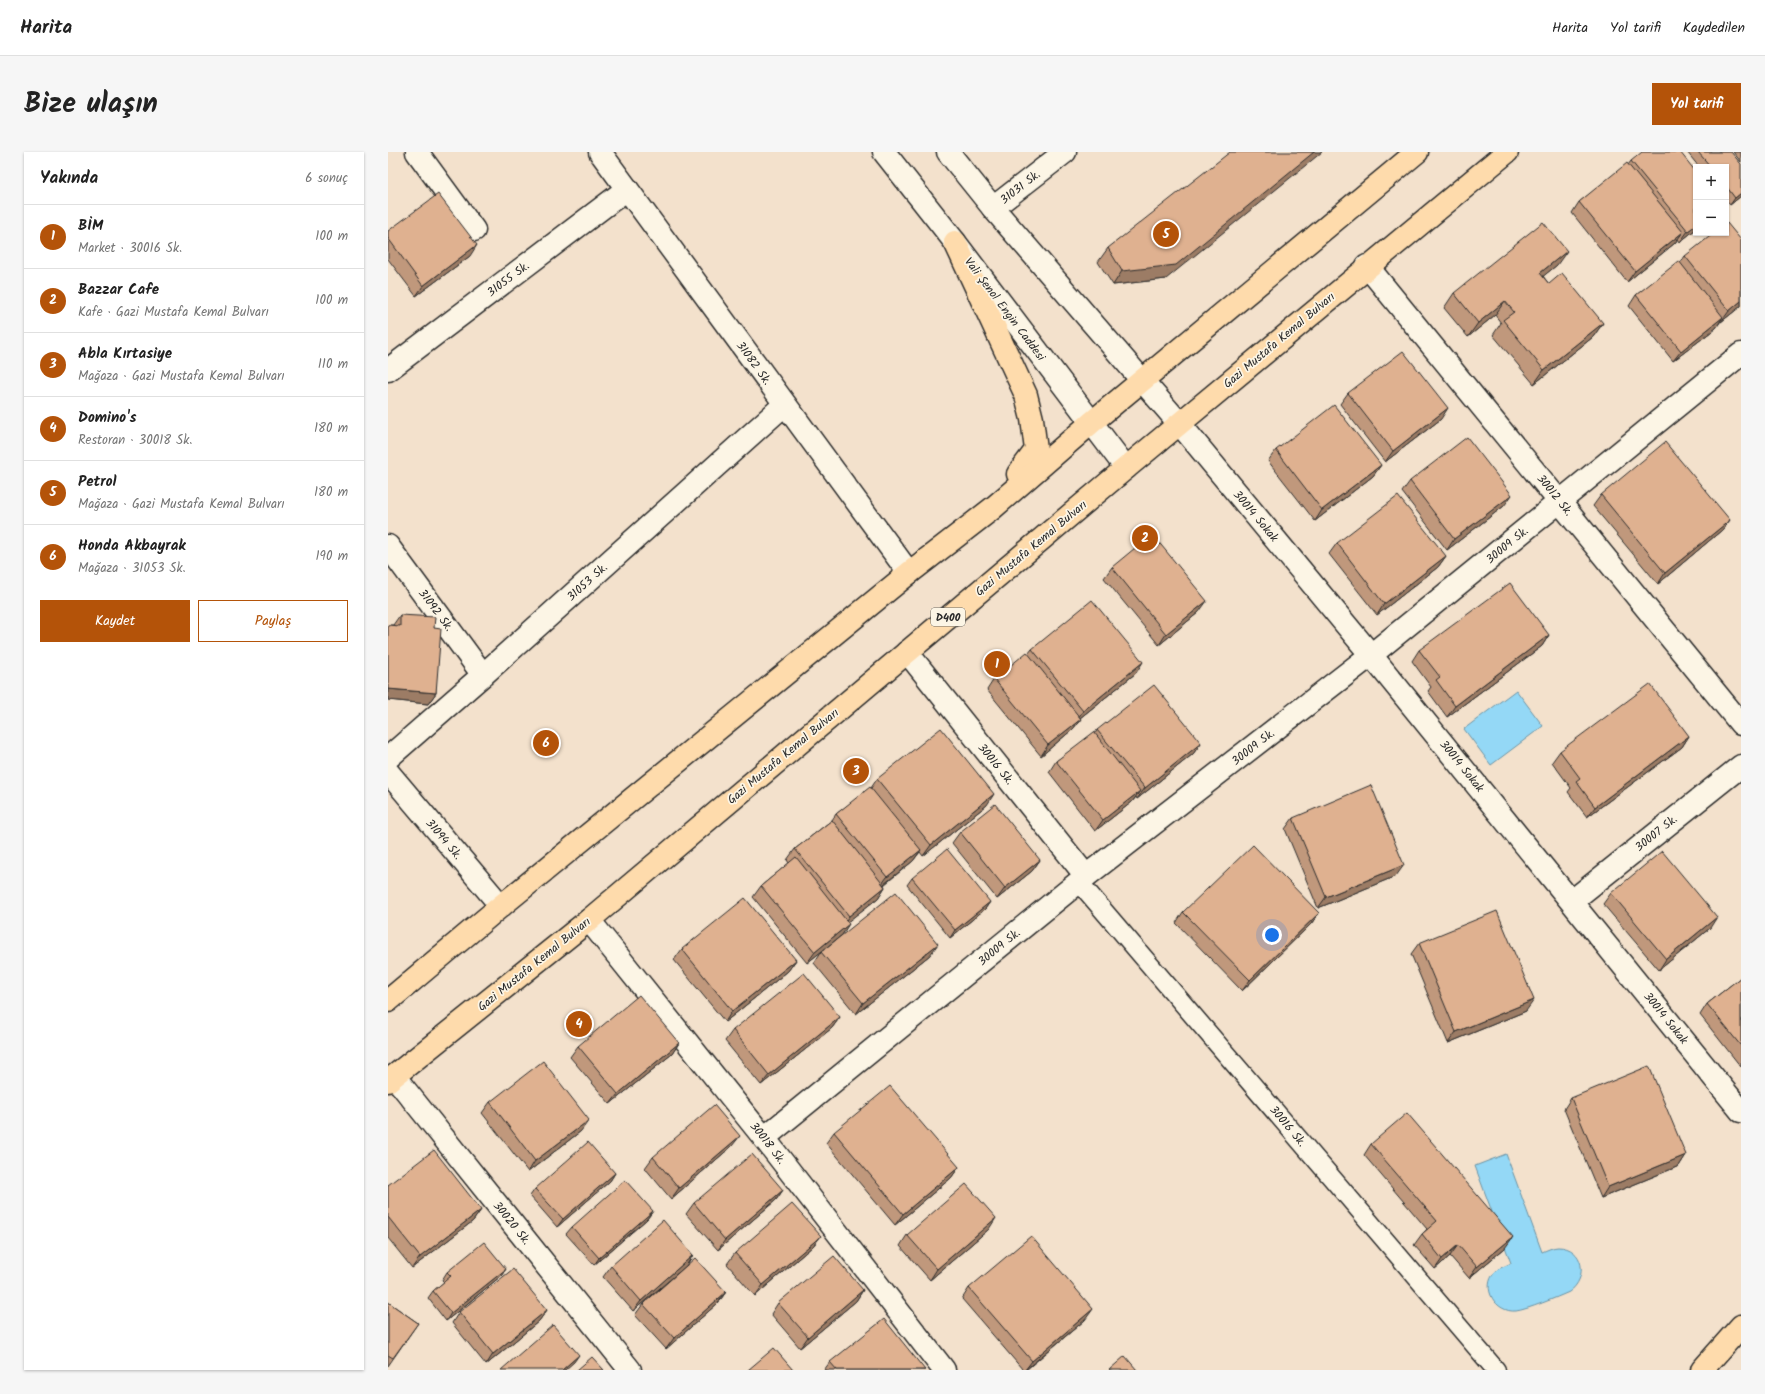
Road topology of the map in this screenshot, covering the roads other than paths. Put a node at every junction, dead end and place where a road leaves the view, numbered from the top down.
1 (417, 152) edge
2 (600, 152) edge
3 (884, 152) edge
4 (948, 152) edge
5 (1065, 152) edge
6 (1417, 152) edge
7 (1507, 152) edge
8 (627, 189) junction
9 (993, 208) junction
10 (474, 230) dead end
11 (955, 242) junction
12 (1367, 266) junction
13 (1741, 354) edge
14 (388, 370) edge
15 (1142, 381) junction
16 (784, 405) junction
17 (1091, 423) junction
18 (1179, 423) junction
19 (1126, 468) junction
20 (1560, 501) junction
21 (993, 508) junction
22 (388, 546) edge
23 (909, 573) junction
24 (907, 652) junction
25 (1371, 655) junction
26 (483, 675) junction
27 (1741, 724) edge
28 (388, 758) edge
29 (1741, 766) edge
30 (388, 772) edge
31 (1083, 879) junction
32 (1572, 901) junction
33 (501, 906) junction
34 (589, 920) junction
35 (388, 1002) edge
36 (391, 1079) edge
37 (1741, 1111) edge
38 (764, 1138) junction
39 (1741, 1326) edge
40 (630, 1370) edge
41 (944, 1370) edge
42 (1496, 1370) edge
43 (1702, 1370) edge

1 - 10 street
2 - 8 street, 31082 Sk.
3 - 11 street, Vali Şenol Engin Caddesi
4 - 9 street
5 - 9 street, 31031 Sk.
6 - 15 main road
7 - 12 main road, Gazi Mustafa Kemal Bulvarı / D400
8 - 14 street, 31055 Sk.
8 - 16 street, 31082 Sk.
9 - 15 street
11 - 17 street, Vali Şenol Engin Caddesi
11 - 21 main road
12 - 18 main road, Gazi Mustafa Kemal Bulvarı / D400
12 - 20 street, 30012 Sk.
13 - 20 street, 30009 Sk.
15 - 17 main road
15 - 18 street
16 - 23 street, 31082 Sk.
16 - 26 street, 31053 Sk.
17 - 19 street, Vali Şenol Engin Caddesi
17 - 21 main road
18 - 19 main road, Gazi Mustafa Kemal Bulvarı / D400
18 - 25 street, 30014 Sokak
19 - 24 main road, Gazi Mustafa Kemal Bulvarı / D400
20 - 25 street, 30009 Sk.
20 - 27 street, 30012 Sk.
21 - 23 main road
22 - 26 street, 31092 Sk.
23 - 33 main road
24 - 31 street, 30016 Sk.
24 - 34 main road, Gazi Mustafa Kemal Bulvarı / D400
25 - 31 street, 30009 Sk.
25 - 32 street, 30014 Sokak
26 - 28 street, 31053 Sk.
29 - 32 street, 30007 Sk.
30 - 33 street, 31094 Sk.
31 - 38 street, 30009 Sk.
31 - 42 street, 30016 Sk.
32 - 37 street, 30014 Sokak
33 - 35 main road
34 - 36 main road, Gazi Mustafa Kemal Bulvarı / D400
34 - 38 street, 30018 Sk.
36 - 40 street, 30020 Sk.
38 - 41 street, 30018 Sk.
39 - 43 main road

